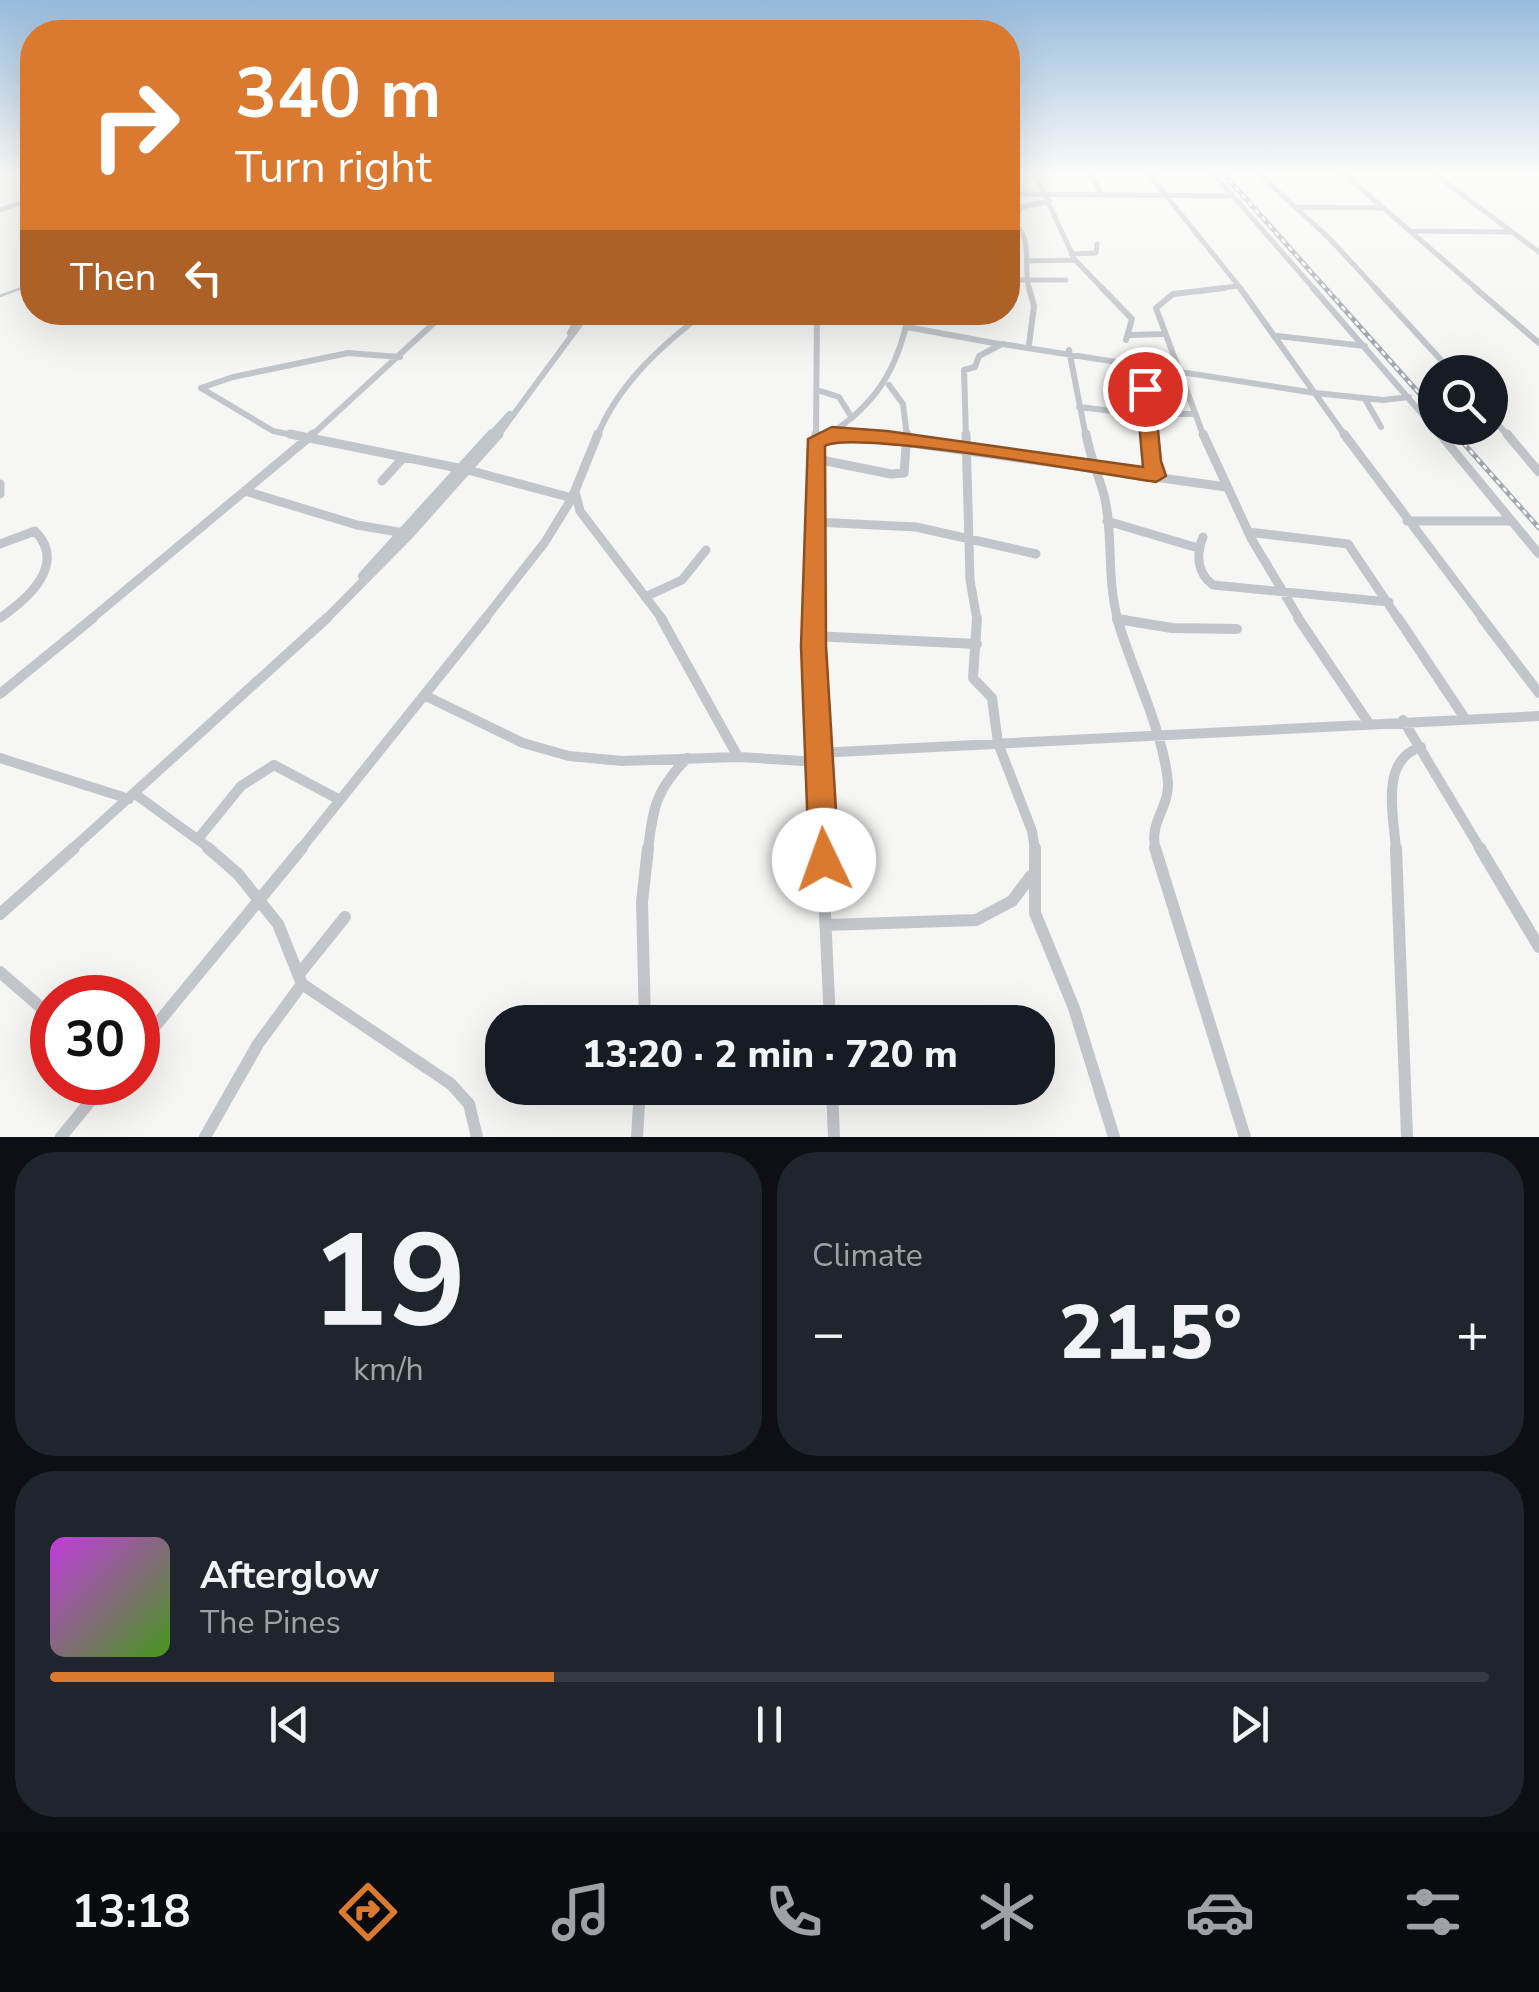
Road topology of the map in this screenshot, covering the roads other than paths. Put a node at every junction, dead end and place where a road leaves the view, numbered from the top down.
1 (1060, 225) edge
2 (1189, 225) edge
3 (1259, 225) edge
4 (1313, 225) edge
5 (1403, 225) edge
6 (1504, 225) edge
7 (1020, 228) edge
8 (1410, 231) junction
9 (1513, 232) junction
10 (1096, 244) dead end
11 (1539, 252) edge
12 (1073, 257) junction
13 (1028, 260) junction
14 (1020, 280) edge
15 (1028, 280) junction
16 (1066, 280) dead end
17 (1238, 286) junction
18 (433, 325) edge
19 (580, 325) edge
20 (688, 325) edge
21 (817, 325) edge
22 (907, 327) joint
23 (1163, 334) junction
24 (1277, 336) junction
25 (1002, 344) junction
26 (1539, 344) edge
27 (1029, 345) junction
28 (1365, 346) junction
29 (1069, 350) junction
30 (1436, 355) edge
31 (400, 357) junction
32 (1176, 370) junction
33 (889, 386) junction
34 (1132, 386) dead end
35 (1145, 389) junction
36 (816, 390) junction
37 (1186, 394) junction
38 (1316, 394) junction
39 (1410, 397) junction
40 (1365, 399) junction
41 (1079, 407) junction
42 (1148, 414) junction
43 (1194, 414) junction
44 (852, 418) junction
45 (1380, 428) dead end
46 (832, 433) junction
47 (1508, 435) edge
48 (908, 440) junction
49 (308, 441) junction
50 (815, 443) junction
51 (967, 449) junction
52 (404, 457) junction
53 (816, 459) junction
54 (1092, 467) junction
55 (468, 470) junction
56 (1539, 472) edge
57 (1156, 476) junction
58 (382, 481) dead end
59 (0, 484) edge
60 (1226, 487) junction
61 (248, 492) junction
62 (0, 494) edge
63 (573, 495) junction
64 (1107, 521) junction
65 (1407, 521) junction
66 (1511, 521) junction
67 (815, 522) junction
68 (1248, 532) junction
69 (410, 534) junction
70 (971, 537) junction
71 (1203, 537) dead end
72 (0, 544) edge
73 (1198, 548) junction
74 (706, 550) dead end
75 (1036, 554) dead end
76 (1539, 554) edge
77 (1282, 594) junction
78 (644, 597) junction
79 (1389, 602) junction
80 (0, 618) edge
81 (1117, 619) junction
82 (1238, 629) dead end
83 (813, 636) junction
84 (977, 644) junction
85 (1539, 693) edge
86 (0, 694) edge
87 (426, 696) junction
88 (1539, 716) edge
89 (1464, 717) junction
90 (1403, 720) junction
91 (1368, 722) junction
92 (1154, 735) junction
93 (998, 744) junction
94 (1421, 747) junction
95 (0, 758) edge
96 (687, 758) junction
97 (738, 758) junction
98 (819, 758) junction
99 (132, 797) junction
100 (340, 800) junction
101 (198, 839) junction
102 (1033, 874) junction
103 (262, 898) junction
104 (0, 914) edge
105 (345, 917) dead end
106 (827, 925) junction
107 (1539, 947) edge
108 (0, 972) edge
109 (301, 978) junction
110 (30, 999) edge
111 (645, 1005) edge
112 (829, 1005) edge
113 (160, 1021) edge
114 (87, 1105) edge
115 (639, 1105) edge
116 (833, 1105) edge
117 (61, 1137) edge
118 (205, 1137) edge
119 (477, 1137) edge
120 (637, 1137) edge
121 (834, 1137) edge
122 (1114, 1137) edge
123 (1244, 1137) edge
124 (1407, 1137) edge

1 - 12 street
2 - 17 street
3 - 28 street
4 - 30 street
5 - 8 street
6 - 9 street
7 - 13 street
8 - 9 street
8 - 26 street
9 - 11 street
10 - 12 street
12 - 13 street
12 - 23 street
13 - 15 street
14 - 15 street
15 - 16 street
15 - 27 street
17 - 23 street
17 - 24 street
18 - 31 street
19 - 55 street
20 - 63 street
21 - 36 street
22 - 25 street
22 - 33 street
23 - 32 street
24 - 28 street
24 - 38 street
25 - 27 street
25 - 51 street
27 - 29 street
28 - 39 street
29 - 32 street
29 - 41 street
31 - 49 street
31 - 49 street
32 - 37 street
32 - 38 street
33 - 44 street
33 - 48 street
34 - 35 street
35 - 37 street
35 - 42 street
36 - 44 street
36 - 50 street
37 - 43 street
38 - 40 street
38 - 65 street
39 - 40 street
39 - 66 street
40 - 45 street
41 - 42 street
41 - 54 street
42 - 43 street
42 - 57 street
43 - 60 street
44 - 46 street
46 - 48 street
46 - 50 street
47 - 56 street
48 - 51 street
48 - 53 street
49 - 52 street
49 - 61 street
50 - 53 street
51 - 54 street
51 - 70 street
52 - 55 street
52 - 58 street
53 - 67 street
54 - 57 street
54 - 64 street
55 - 63 street
55 - 69 street
57 - 60 street
59 - 62 street
60 - 68 street
61 - 69 street
61 - 86 street
63 - 78 street
63 - 87 street
64 - 73 street
64 - 81 street
65 - 66 street
65 - 85 street
66 - 76 street
67 - 70 street
67 - 83 street
68 - 77 street
68 - 79 street
69 - 99 street
70 - 75 street
70 - 84 street
71 - 73 street
72 - 80 street
73 - 77 street
74 - 78 street
77 - 79 street
77 - 91 street
78 - 97 street
79 - 89 street
81 - 82 street
81 - 92 street
83 - 84 street
83 - 98 street
84 - 93 street
87 - 96 street
87 - 100 street
88 - 89 street
89 - 90 street
90 - 91 street
90 - 94 street
91 - 92 street
92 - 93 street
92 - 123 street
93 - 98 street
93 - 102 street
94 - 107 street
94 - 124 street
95 - 99 street
96 - 97 street
96 - 111 street
97 - 98 street
98 - 106 street
99 - 101 street
99 - 104 street
100 - 101 street
100 - 103 street
101 - 103 street
102 - 106 street
102 - 122 street
103 - 109 street
103 - 113 street
105 - 109 street
106 - 112 street
108 - 110 street
109 - 118 street
109 - 119 street
114 - 117 street
115 - 120 street
116 - 121 street

